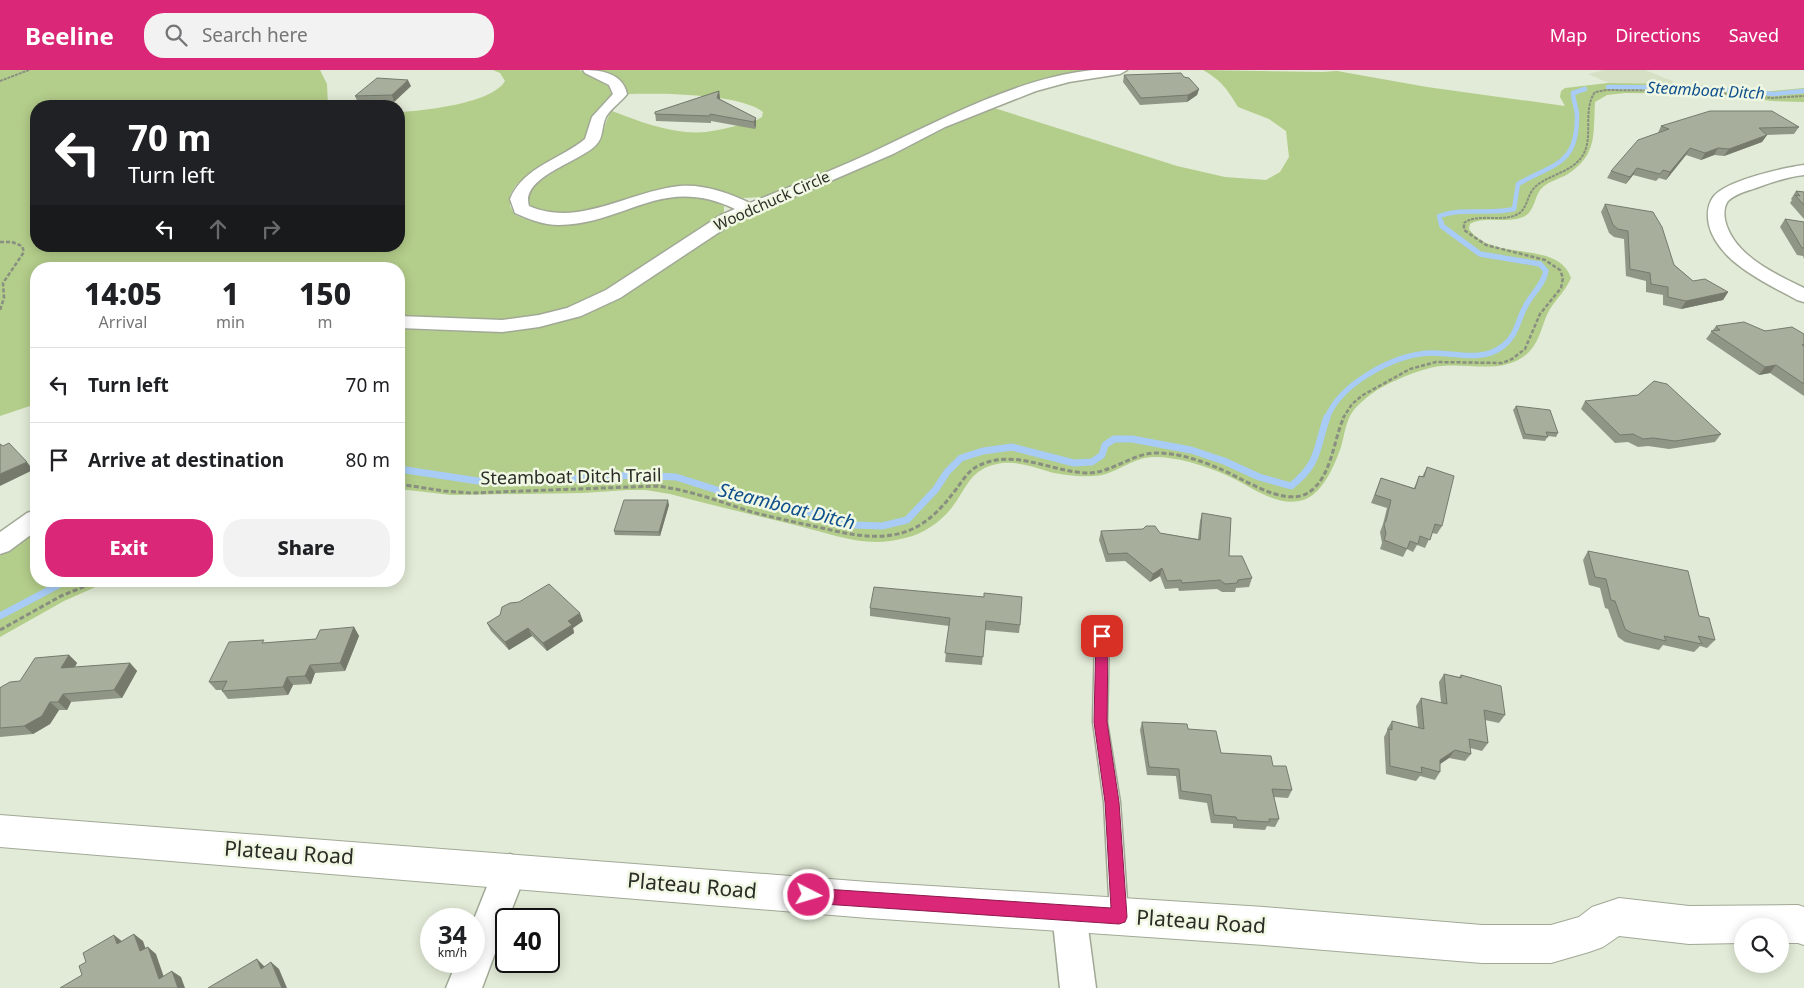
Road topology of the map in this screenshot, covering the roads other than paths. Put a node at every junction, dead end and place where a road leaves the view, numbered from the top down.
1 (590, 70) edge
2 (1120, 70) edge
3 (1804, 170) edge
4 (748, 209) junction
5 (1804, 296) edge
6 (405, 322) edge
7 (30, 523) edge
8 (0, 545) edge
9 (1102, 636) dead end
10 (0, 831) edge
11 (510, 870) junction
12 (1069, 913) junction
13 (1119, 917) junction
14 (1802, 920) edge
15 (464, 988) edge
16 (1078, 988) edge

1 - 4 street
2 - 4 street, Woodchuck Circle
3 - 5 street
4 - 6 street, Woodchuck Circle
7 - 8 street
9 - 13 lane
10 - 11 street, Plateau Road
11 - 12 street, Plateau Road
11 - 15 street
12 - 13 street, Plateau Road
12 - 16 street
13 - 14 street, Plateau Road

